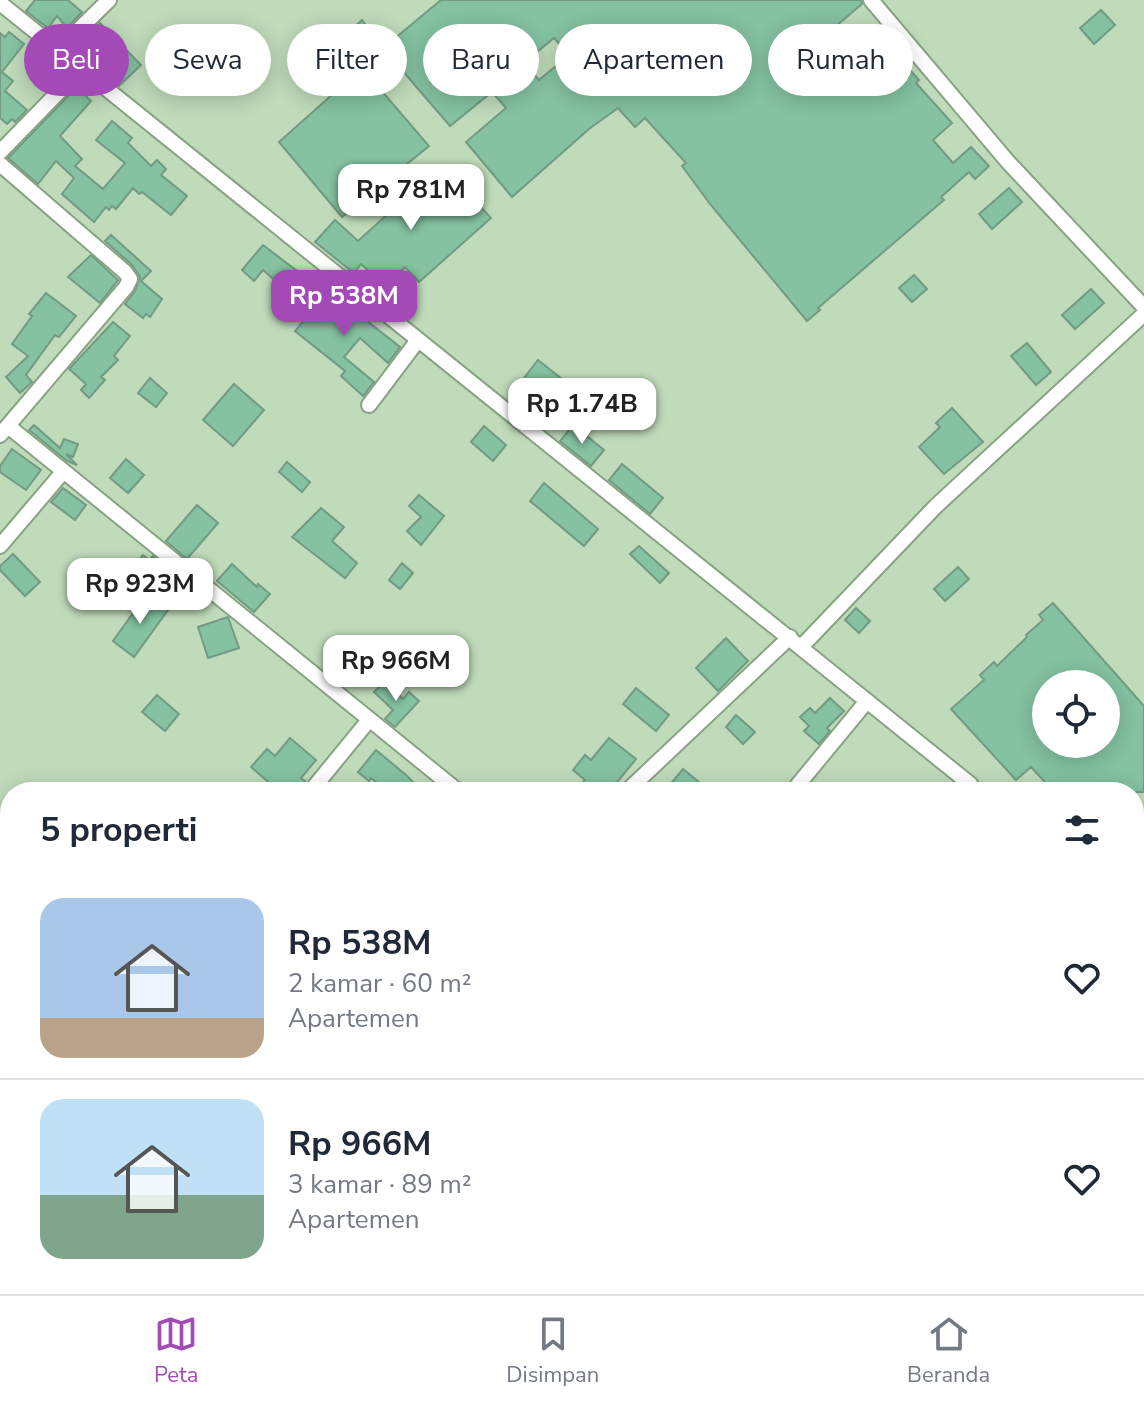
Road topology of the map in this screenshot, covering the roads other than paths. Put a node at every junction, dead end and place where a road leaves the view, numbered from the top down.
1 (109, 0) edge
2 (871, 0) edge
3 (0, 3) edge
4 (26, 24) edge
5 (85, 24) edge
6 (53, 96) edge
7 (115, 96) edge
8 (2, 146) edge
9 (0, 164) edge
10 (1144, 307) edge
11 (1144, 314) edge
12 (418, 340) junction
13 (369, 405) dead end
14 (4, 430) edge
15 (63, 472) junction
16 (0, 546) edge
17 (796, 642) junction
18 (867, 701) junction
19 (369, 720) junction
20 (318, 782) edge
21 (444, 782) edge
22 (637, 782) edge
23 (800, 782) edge
24 (968, 782) edge

1 - 5 street
2 - 10 street
3 - 4 street
6 - 8 street
7 - 12 street
9 - 14 street
11 - 17 street
12 - 13 street
12 - 17 street
14 - 15 street
15 - 16 street
15 - 19 street
17 - 18 street
17 - 22 street
18 - 23 street
18 - 24 street
19 - 20 street
19 - 21 street

